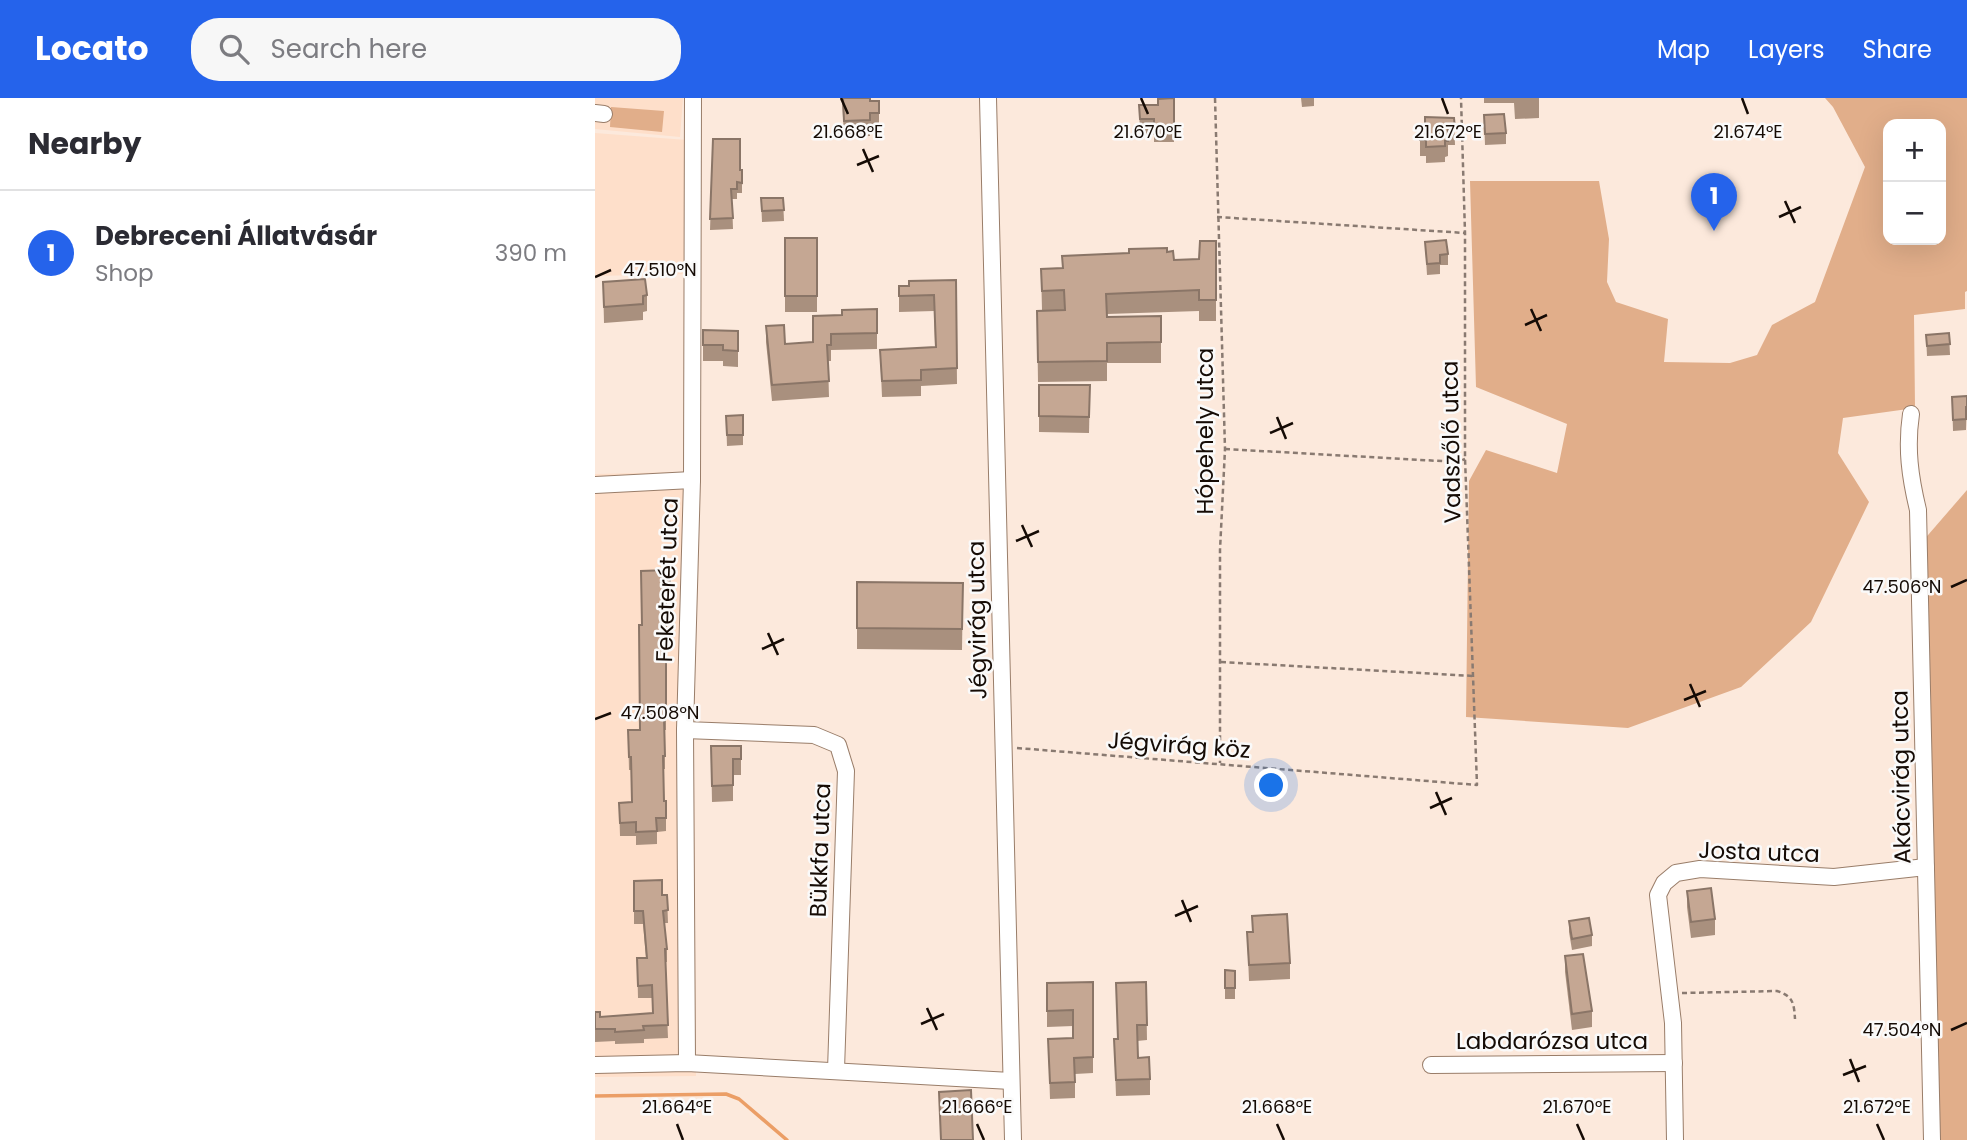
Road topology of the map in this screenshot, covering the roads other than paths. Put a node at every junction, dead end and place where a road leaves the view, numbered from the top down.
1 (693, 98) edge
2 (988, 98) edge
3 (1911, 414) dead end
4 (692, 480) junction
5 (595, 485) edge
6 (685, 730) junction
7 (1926, 867) junction
8 (687, 1062) junction
9 (1674, 1063) junction
10 (595, 1065) edge
11 (1431, 1065) dead end
12 (836, 1070) junction
13 (1011, 1081) junction
14 (1013, 1140) edge
15 (1675, 1140) edge
16 (1932, 1140) edge

1 - 4 street, Feketerét utca
2 - 13 street, Jégvirág utca
3 - 7 street, Akácvirág utca
4 - 5 street
4 - 6 street, Feketerét utca
6 - 8 street, Feketerét utca
6 - 12 street, Bükkfa utca
7 - 9 street, Josta utca
7 - 16 street, Akácvirág utca
8 - 10 street
8 - 12 street
9 - 11 street, Labdarózsa utca
9 - 15 street, Josta utca
12 - 13 street
13 - 14 street, Jégvirág utca

